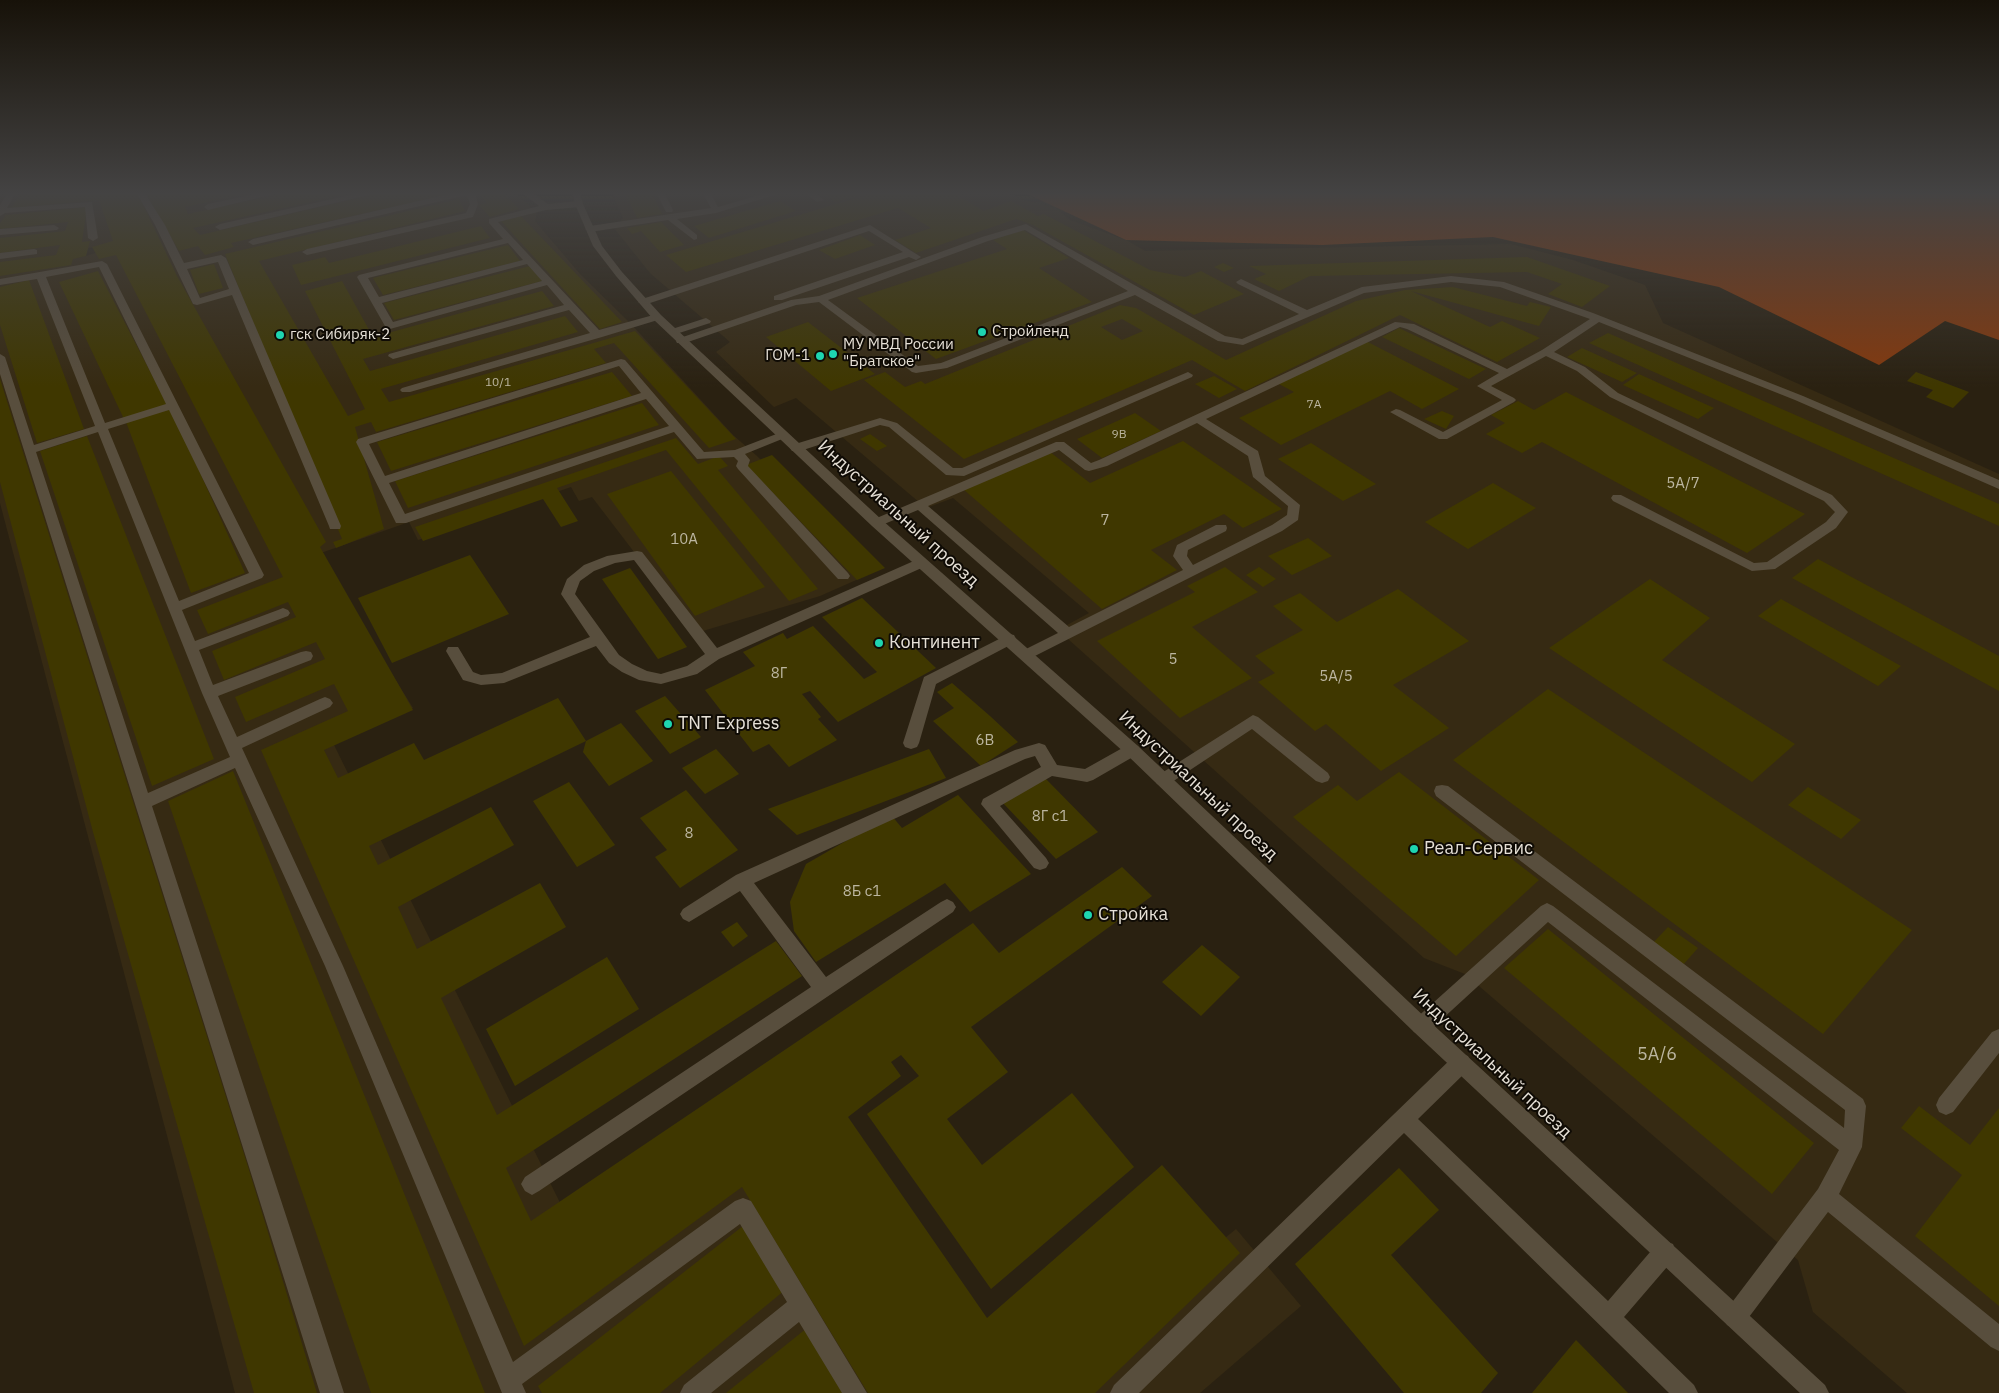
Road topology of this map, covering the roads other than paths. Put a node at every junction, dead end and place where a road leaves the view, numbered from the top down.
1 (175, 257) edge
2 (441, 257) edge
3 (525, 257) edge
4 (607, 257) edge
5 (781, 257) edge
6 (896, 257) edge
7 (917, 257) edge
8 (939, 257) edge
9 (1077, 257) edge
10 (529, 261) junction
11 (924, 262) junction
12 (180, 267) junction
13 (40, 275) junction
14 (0, 282) edge
15 (548, 282) junction
16 (1241, 282) dead end
17 (234, 291) junction
18 (1136, 292) junction
19 (821, 299) junction
20 (376, 301) junction
21 (643, 302) junction
22 (766, 302) junction
23 (795, 302) junction
24 (571, 306) junction
25 (1307, 314) junction
26 (657, 317) junction
27 (1597, 319) junction
28 (598, 335) junction
29 (677, 336) junction
30 (1546, 352) junction
31 (393, 356) dead end
32 (0, 357) edge
33 (1507, 373) junction
34 (1188, 375) dead end
35 (406, 390) dead end
36 (649, 394) junction
37 (172, 406) junction
38 (1396, 412) dead end
39 (1198, 418) junction
40 (103, 427) junction
41 (677, 427) junction
42 (783, 435) junction
43 (796, 448) junction
44 (30, 450) junction
45 (737, 453) junction
46 (382, 481) junction
47 (1999, 484) edge
48 (1618, 498) dead end
49 (920, 505) junction
50 (877, 523) junction
51 (335, 526) dead end
52 (1221, 528) dead end
53 (921, 563) junction
54 (1192, 571) junction
55 (843, 576) dead end
56 (174, 608) junction
57 (283, 613) dead end
58 (1068, 634) junction
59 (599, 639) junction
60 (1009, 639) junction
61 (191, 648) junction
62 (453, 651) dead end
63 (714, 655) junction
64 (1027, 655) junction
65 (306, 656) dead end
66 (209, 693) junction
67 (325, 703) dead end
68 (911, 743) dead end
69 (1132, 750) junction
70 (236, 752) junction
71 (1051, 770) junction
72 (1322, 778) dead end
73 (1163, 780) junction
74 (1442, 790) dead end
75 (144, 802) junction
76 (1040, 863) dead end
77 (742, 880) junction
78 (947, 908) dead end
79 (689, 914) dead end
80 (824, 990) junction
81 (1421, 1026) junction
82 (1999, 1038) edge
83 (1461, 1063) junction
84 (1946, 1105) dead end
85 (1404, 1119) junction
86 (1852, 1147) junction
87 (532, 1184) dead end
88 (1826, 1197) junction
89 (1665, 1252) junction
90 (802, 1305) junction
91 (1735, 1317) junction
92 (1608, 1318) junction
93 (1999, 1339) edge
94 (511, 1386) edge
95 (332, 1393) edge
96 (692, 1393) edge
97 (855, 1393) edge
98 (1122, 1393) edge
99 (1686, 1393) edge
100 (1817, 1393) edge

1 - 12 street
2 - 20 street
3 - 10 street
4 - 21 street, Индустриальный проезд
5 - 21 street
6 - 22 street
7 - 11 street
8 - 11 street
9 - 18 street
10 - 15 street
10 - 20 street
11 - 19 street
12 - 17 street
12 - 17 street
13 - 14 street
13 - 37 street
13 - 40 street
15 - 20 street
15 - 24 street
16 - 25 street
17 - 51 street
18 - 19 street
18 - 25 street
19 - 23 street
21 - 26 street, Индустриальный проезд
22 - 23 street
22 - 29 street
23 - 29 street
24 - 28 street
24 - 31 street
25 - 27 street
26 - 28 street
26 - 29 street, Индустриальный проезд
27 - 30 street
27 - 47 street
28 - 35 street
29 - 42 street, Индустриальный проезд
30 - 33 street
30 - 48 street
32 - 44 street
33 - 38 street
33 - 39 street
34 - 43 street
36 - 41 street
36 - 46 street
36 - 46 street
37 - 40 street
37 - 56 street
39 - 49 street
39 - 54 street
40 - 44 street
40 - 56 street
41 - 45 street
41 - 46 street
42 - 43 street, Индустриальный проезд
42 - 45 street
43 - 50 street, Индустриальный проезд
44 - 75 street
45 - 55 street
49 - 50 street
49 - 58 street
50 - 53 street, Индустриальный проезд
52 - 54 street
53 - 60 street, Индустриальный проезд
53 - 63 street
54 - 58 street
56 - 61 street
57 - 61 street
58 - 64 street
59 - 62 street
59 - 63 street
59 - 63 street
60 - 64 street, Индустриальный проезд
60 - 68 street
61 - 66 street
64 - 69 street, Индустриальный проезд
65 - 66 street
66 - 70 street
67 - 70 street
69 - 71 street
69 - 73 street, Индустриальный проезд
70 - 75 street
70 - 94 street
71 - 76 street
71 - 77 street
72 - 73 street
73 - 81 street, Индустриальный проезд
74 - 86 street
75 - 95 street
77 - 79 street
77 - 80 street
78 - 80 street
80 - 87 street
81 - 83 street, Индустриальный проезд
81 - 86 street
82 - 84 street
83 - 85 street
83 - 89 street, Индустриальный проезд
85 - 92 street
85 - 98 street
86 - 88 street
88 - 91 street
88 - 93 street
89 - 91 street, Индустриальный проезд
89 - 92 street
90 - 94 street
90 - 96 street
90 - 97 street
91 - 100 street, Индустриальный проезд
92 - 99 street

